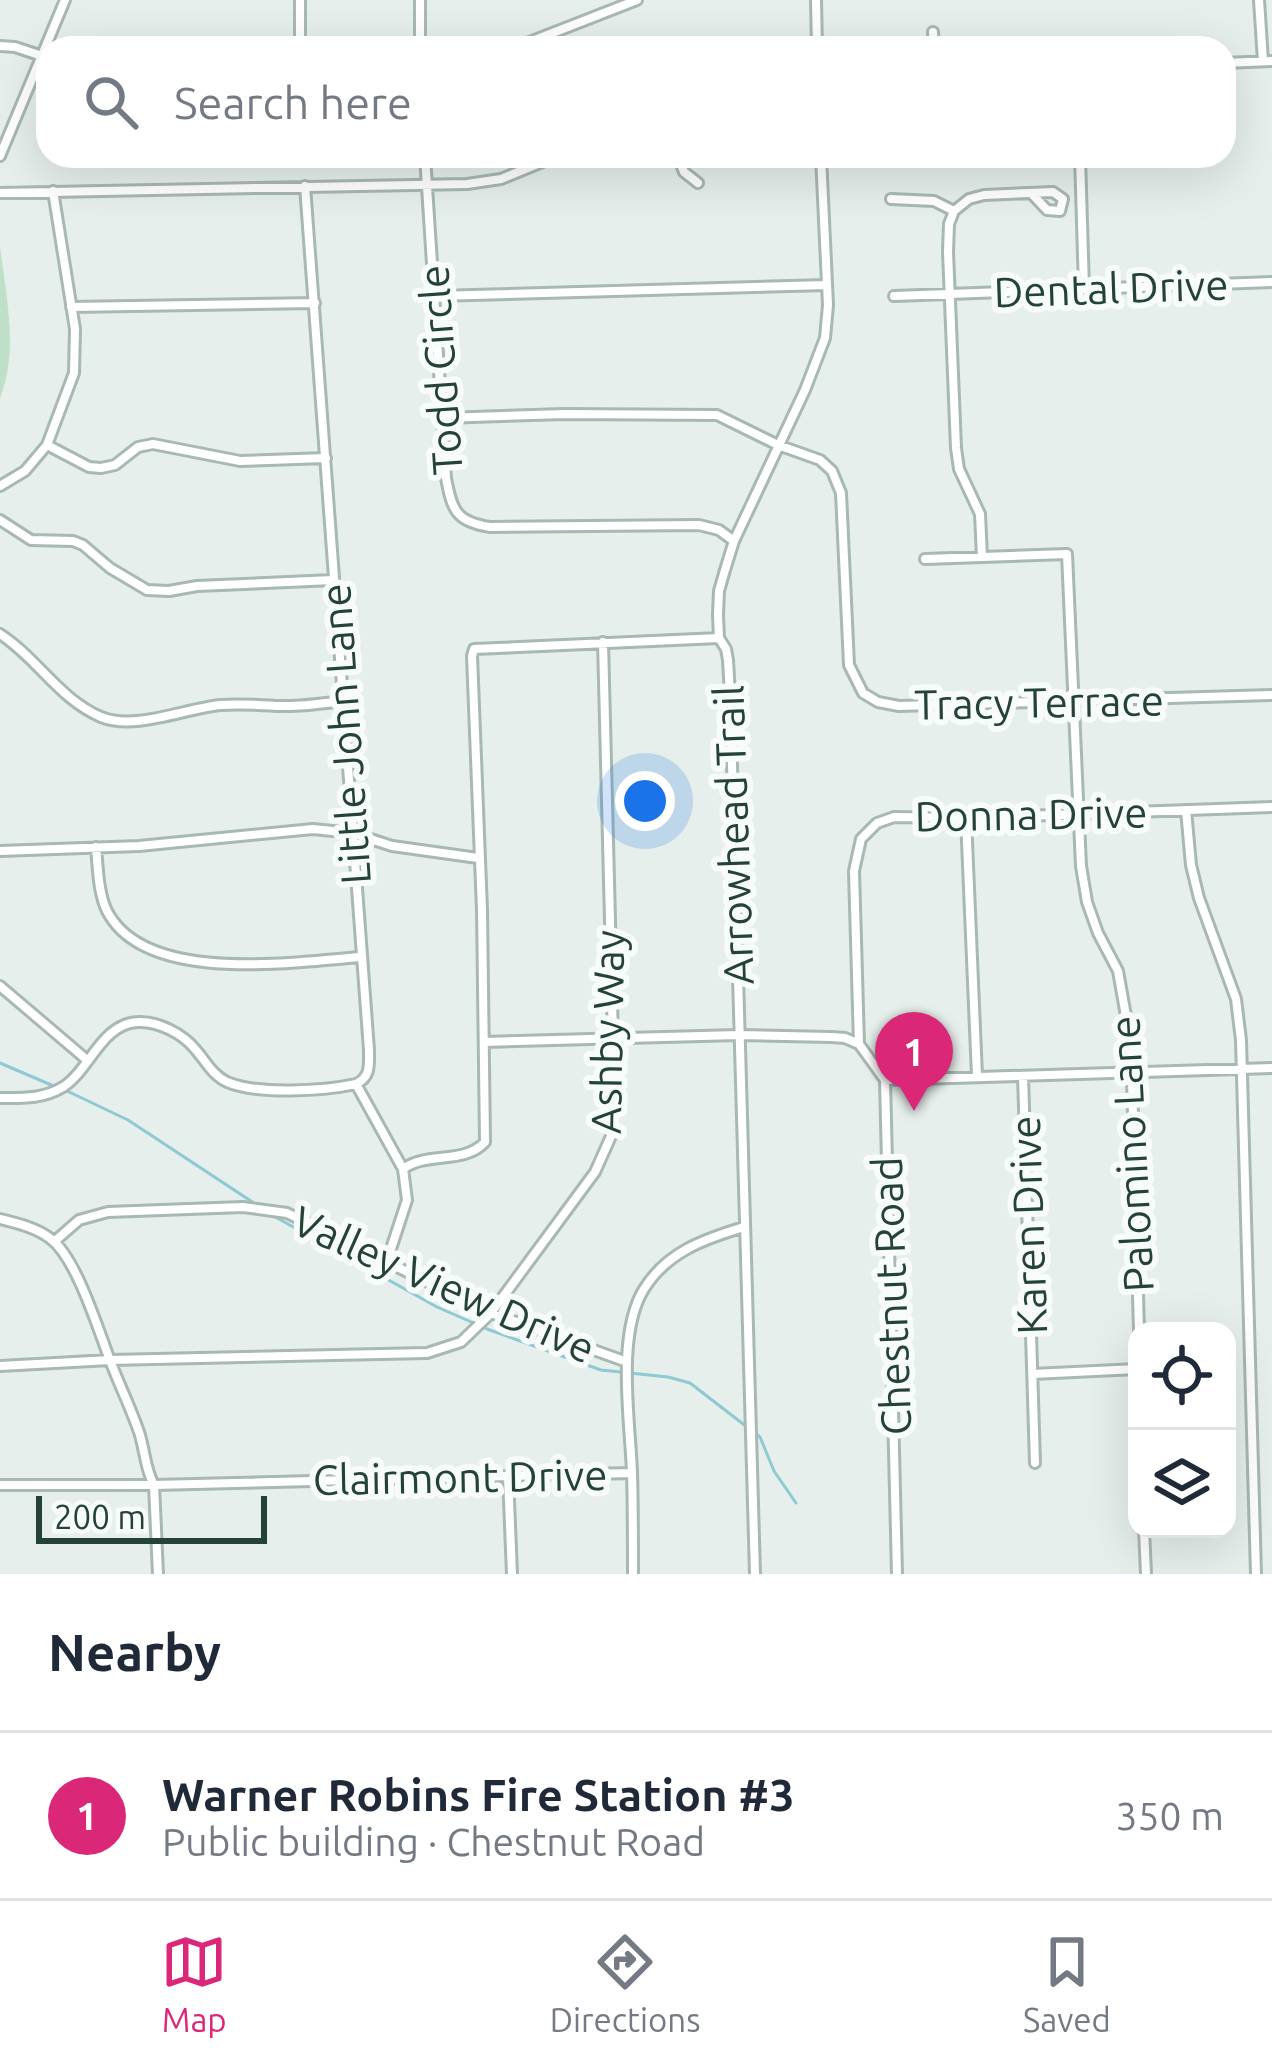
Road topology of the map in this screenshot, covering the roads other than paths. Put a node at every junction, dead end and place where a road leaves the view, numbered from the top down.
1 (65, 0) edge
2 (300, 0) edge
3 (420, 0) edge
4 (637, 0) edge
5 (816, 0) edge
6 (1259, 0) edge
7 (933, 32) dead end
8 (52, 36) edge
9 (300, 36) edge
10 (421, 36) edge
11 (545, 36) edge
12 (817, 36) edge
13 (933, 36) edge
14 (0, 46) edge
15 (36, 54) edge
16 (1267, 61) edge
17 (1236, 62) edge
18 (36, 77) edge
19 (0, 156) edge
20 (426, 168) edge
21 (526, 168) edge
22 (682, 168) edge
23 (822, 168) edge
24 (1081, 168) edge
25 (427, 183) junction
26 (698, 183) dead end
27 (305, 186) junction
28 (53, 191) junction
29 (0, 193) edge
30 (1031, 194) junction
31 (891, 199) dead end
32 (1064, 202) junction
33 (1082, 203) junction
34 (954, 211) junction
35 (1272, 282) edge
36 (827, 285) junction
37 (1084, 289) junction
38 (950, 294) junction
39 (435, 296) junction
40 (894, 296) dead end
41 (314, 303) junction
42 (71, 307) junction
43 (443, 418) junction
44 (47, 445) junction
45 (778, 445) junction
46 (326, 458) junction
47 (0, 487) edge
48 (0, 520) edge
49 (734, 541) junction
50 (982, 557) junction
51 (925, 560) dead end
52 (333, 580) junction
53 (0, 634) edge
54 (719, 638) junction
55 (602, 642) junction
56 (1272, 695) edge
57 (343, 701) junction
58 (1074, 702) junction
59 (1272, 807) edge
60 (1186, 810) junction
61 (1078, 813) junction
62 (966, 818) junction
63 (352, 833) junction
64 (96, 847) junction
65 (0, 851) edge
66 (478, 858) junction
67 (361, 957) junction
68 (0, 986) edge
69 (738, 1035) junction
70 (613, 1040) junction
71 (484, 1042) junction
72 (860, 1044) junction
73 (88, 1060) junction
74 (1243, 1068) junction
75 (1272, 1068) edge
76 (1133, 1070) junction
77 (977, 1076) junction
78 (1023, 1076) junction
79 (885, 1080) junction
80 (356, 1084) junction
81 (0, 1098) edge
82 (403, 1168) junction
83 (0, 1219) edge
84 (744, 1227) junction
85 (55, 1241) junction
86 (387, 1261) junction
87 (491, 1313) junction
88 (1139, 1322) edge
89 (110, 1360) junction
90 (627, 1362) junction
91 (0, 1366) edge
92 (1128, 1369) edge
93 (1033, 1374) junction
94 (1035, 1463) dead end
95 (632, 1473) junction
96 (508, 1476) junction
97 (0, 1485) edge
98 (154, 1485) junction
99 (1144, 1538) edge
100 (158, 1574) edge
101 (512, 1574) edge
102 (633, 1574) edge
103 (755, 1574) edge
104 (897, 1574) edge
105 (1146, 1574) edge
106 (1256, 1574) edge

1 - 8 street
2 - 9 street
3 - 10 street
4 - 11 street
5 - 12 street
6 - 16 street
7 - 13 street
14 - 15 street
16 - 17 street
18 - 19 street
20 - 25 street, Todd Circle
21 - 25 street
22 - 26 street
23 - 36 street
24 - 33 street
25 - 27 street
25 - 39 street, Todd Circle
27 - 28 street
27 - 41 street, Little John Lane
28 - 29 street
28 - 42 street
30 - 32 street
30 - 32 street
30 - 34 street
31 - 34 street
32 - 33 street
33 - 37 street
34 - 38 street
35 - 37 street, Dental Drive
36 - 39 street
36 - 45 street
37 - 38 street, Dental Drive
38 - 40 street, Dental Drive
38 - 50 street
39 - 43 street, Todd Circle
41 - 42 street
41 - 46 street, Little John Lane
42 - 44 street
43 - 45 street, Tracy Terrace
43 - 49 street, Todd Circle
44 - 46 street
44 - 47 street
45 - 49 street
45 - 58 street, Tracy Terrace
46 - 52 street, Little John Lane
48 - 52 street
49 - 54 street
50 - 51 street
50 - 58 street, Palomino Lane
52 - 57 street, Little John Lane
53 - 57 street
54 - 55 street, Arrowhead Trail
54 - 69 street, Arrowhead Trail
55 - 66 street, Arrowhead Trail
55 - 70 street, Ashby Way
56 - 58 street, Tracy Terrace
57 - 63 street, Little John Lane
58 - 61 street, Palomino Lane
59 - 60 street, Donna Drive
60 - 61 street, Donna Drive
60 - 74 street
61 - 62 street, Donna Drive
61 - 76 street, Palomino Lane
62 - 72 street, Donna Drive
62 - 77 street
63 - 64 street
63 - 66 street
63 - 67 street, Little John Lane
64 - 65 street
64 - 67 street
66 - 71 street, Arrowhead Trail
67 - 80 street, Little John Lane
68 - 73 street
69 - 70 street
69 - 72 street
69 - 84 street, Arrowhead Trail
70 - 71 street
70 - 87 street, Ashby Way
71 - 82 street, Arrowhead Trail
72 - 79 street
73 - 80 street
73 - 81 street
74 - 75 street
74 - 76 street
74 - 106 street
76 - 78 street
76 - 88 street, Palomino Lane
77 - 78 street
77 - 79 street
78 - 93 street, Karen Drive
79 - 104 street, Chestnut Road
80 - 82 street
82 - 86 street
83 - 85 street
84 - 90 street
84 - 103 street, Arrowhead Trail
85 - 86 street, Valley View Drive
85 - 89 street
86 - 87 street, Valley View Drive
87 - 89 street, Ashby Way
87 - 90 street, Valley View Drive
89 - 91 street, Ashby Way
89 - 98 street
90 - 95 street
92 - 93 street
93 - 94 street, Karen Drive
95 - 96 street, Clairmont Drive
95 - 102 street
96 - 98 street, Clairmont Drive
96 - 101 street
97 - 98 street, Clairmont Drive
98 - 100 street
99 - 105 street

